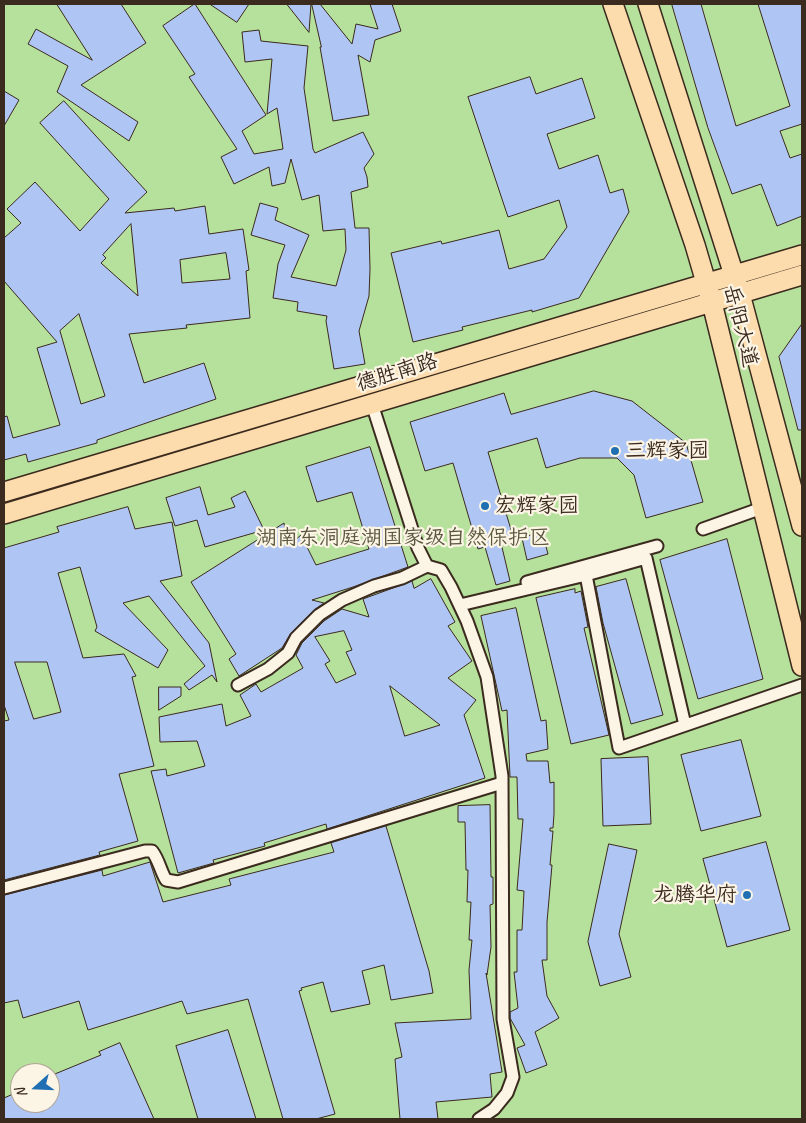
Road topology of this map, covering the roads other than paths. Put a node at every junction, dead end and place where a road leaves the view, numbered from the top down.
1 (613, 4) edge
2 (648, 4) edge
3 (802, 255) edge
4 (734, 275) junction
5 (802, 275) edge
6 (706, 284) junction
7 (740, 294) junction
8 (712, 303) junction
9 (372, 404) junction
10 (4, 492) edge
11 (762, 508) junction
12 (4, 514) edge
13 (802, 526) edge
14 (703, 528) dead end
15 (657, 546) dead end
16 (426, 566) junction
17 (586, 575) junction
18 (460, 605) junction
19 (802, 666) edge
20 (238, 685) dead end
21 (802, 685) edge
22 (685, 725) junction
23 (502, 783) junction
24 (4, 888) edge
25 (479, 1119) edge

1 - 6 main road, 岳阳大道
2 - 4 main road, 岳阳大道
3 - 4 main road, 德胜南路
4 - 6 main road, 德胜南路
4 - 7 main road, 岳阳大道
5 - 7 main road, 德胜南路
6 - 8 main road, 岳阳大道
6 - 10 main road, 德胜南路
7 - 8 main road, 德胜南路
7 - 13 main road, 岳阳大道
8 - 9 main road, 德胜南路
8 - 11 main road, 岳阳大道
9 - 12 main road, 德胜南路
9 - 16 street
11 - 14 street
11 - 19 main road, 岳阳大道
15 - 18 street
16 - 18 street
16 - 20 street
17 - 18 street
17 - 22 street
17 - 22 street
18 - 23 street
21 - 22 street
23 - 24 street
23 - 25 street

